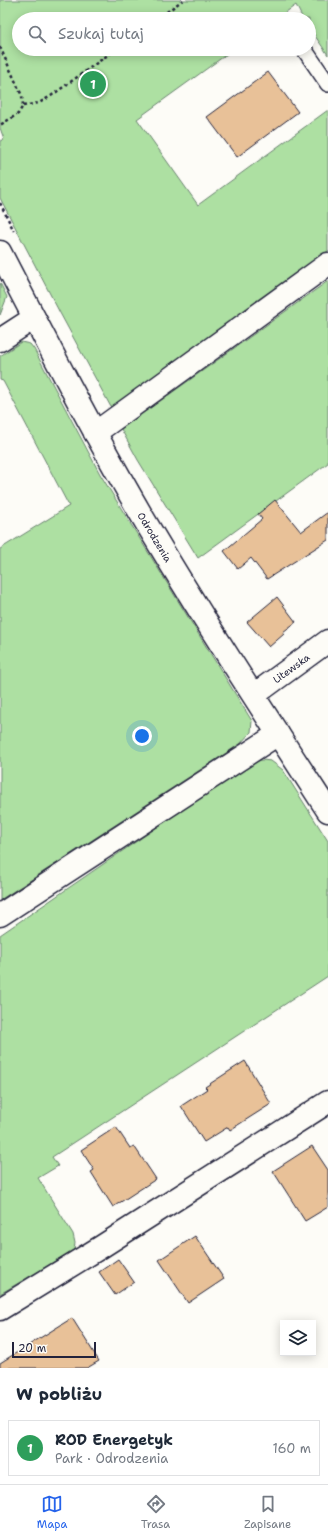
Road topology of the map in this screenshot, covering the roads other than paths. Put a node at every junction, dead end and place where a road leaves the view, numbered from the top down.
1 (309, 56) edge
2 (328, 84) edge
3 (0, 252) edge
4 (328, 264) edge
5 (34, 318) junction
6 (0, 340) edge
7 (95, 433) junction
8 (328, 641) edge
9 (254, 695) junction
10 (278, 734) junction
11 (328, 812) edge
12 (0, 915) edge
13 (328, 1102) edge
14 (0, 1309) edge

1 - 2 lane
3 - 5 street, Odrodzenia
4 - 7 street
5 - 6 street
5 - 7 street, Odrodzenia
7 - 9 street, Odrodzenia
8 - 9 street, Litewska
9 - 10 street, Odrodzenia
10 - 11 street, Odrodzenia
10 - 12 street
13 - 14 street

